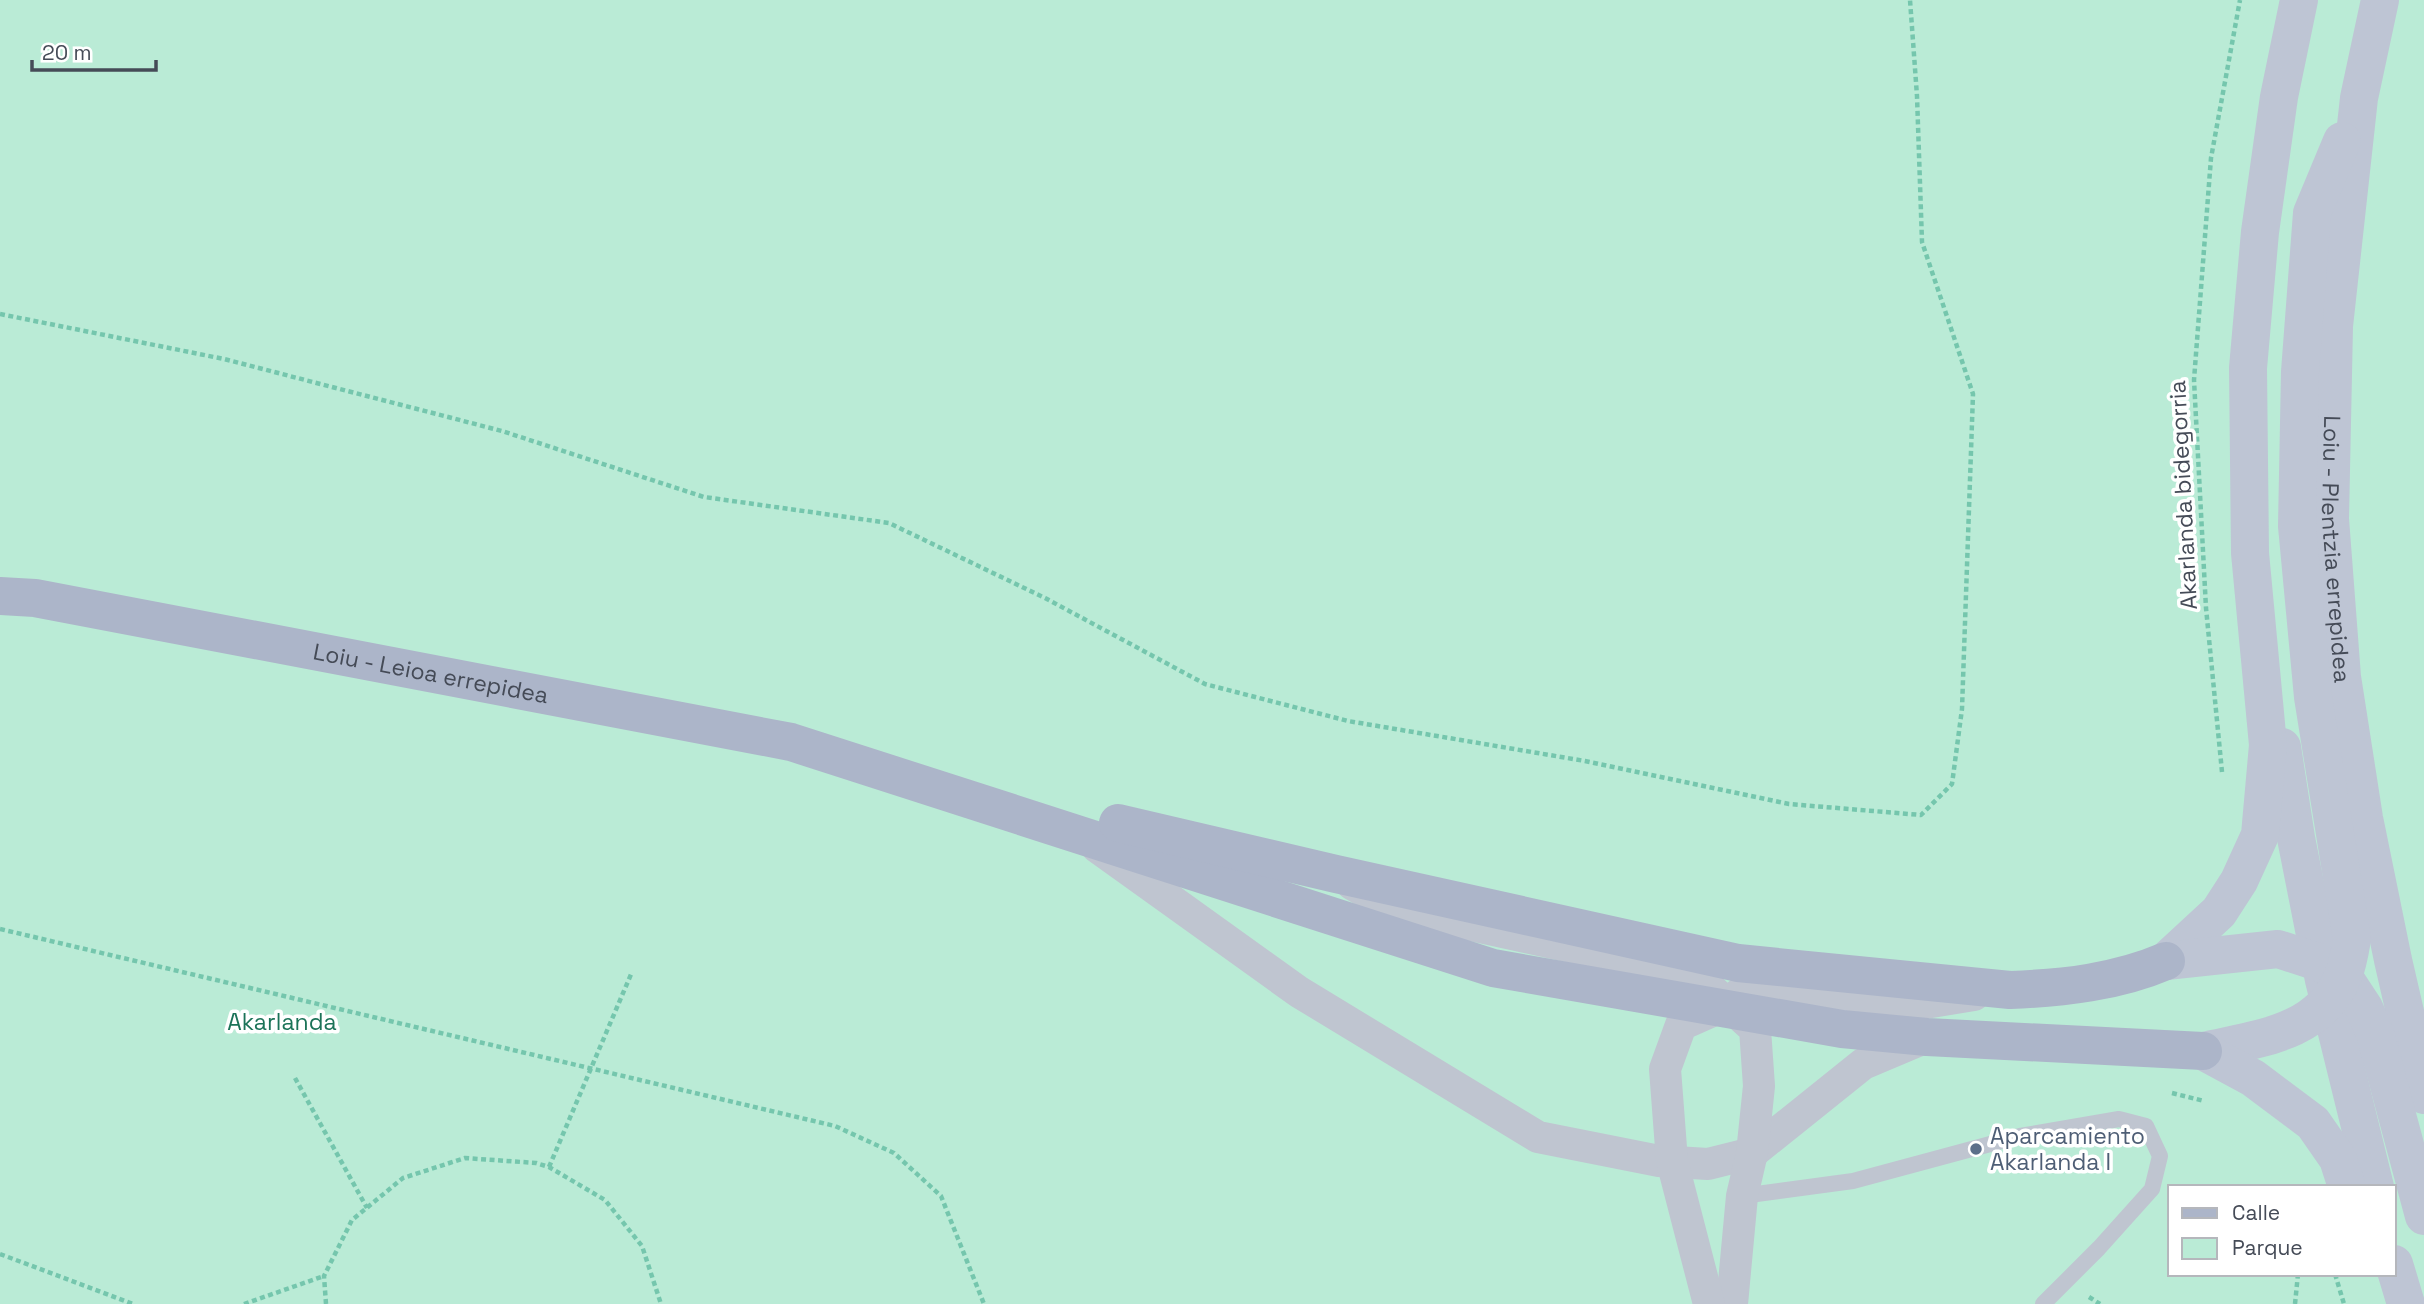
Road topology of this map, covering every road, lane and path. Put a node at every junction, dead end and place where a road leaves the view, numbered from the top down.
1 (1910, 0) edge
2 (2240, 0) edge
3 (2299, 0) edge
4 (2380, 0) edge
5 (2359, 98) junction
6 (0, 314) edge
7 (0, 597) edge
8 (2256, 611) junction
9 (857, 762) junction
10 (2222, 772) dead end
11 (1079, 834) junction
12 (1336, 874) junction
13 (2381, 903) junction
14 (0, 929) edge
15 (2166, 961) junction
16 (632, 972) dead end
17 (2424, 972) edge
18 (2331, 979) junction
19 (2010, 990) junction
20 (1725, 1007) junction
21 (1927, 1037) junction
22 (2203, 1051) junction
23 (592, 1068) junction
24 (295, 1078) dead end
25 (2424, 1095) edge
26 (1752, 1153) junction
27 (1672, 1161) junction
28 (549, 1167) junction
29 (2346, 1185) edge
30 (2375, 1185) edge
31 (1742, 1196) junction
32 (367, 1208) junction
33 (2424, 1216) edge
34 (0, 1254) edge
35 (2396, 1271) edge
36 (324, 1276) junction
37 (2298, 1276) edge
38 (2336, 1276) edge
39 (2376, 1276) edge
40 (133, 1304) edge
41 (244, 1304) edge
42 (326, 1304) edge
43 (661, 1304) edge
44 (984, 1304) edge
45 (1709, 1304) edge
46 (1732, 1304) edge
47 (2043, 1304) edge
48 (2295, 1304) edge
49 (2344, 1304) edge
50 (2386, 1304) edge
51 (2406, 1304) edge

1 - 6 path
2 - 10 path, Akarlanda bidegorria
3 - 8 main road
4 - 5 main road, Loiu - Plentzia errepidea
5 - 13 main road, Loiu - Plentzia errepidea
5 - 18 main road
7 - 9 main road, Loiu - Leioa errepidea
8 - 15 main road
8 - 18 main road
9 - 11 main road
9 - 12 main road
11 - 20 main road
11 - 27 street
12 - 19 main road
12 - 20 street
13 - 17 main road
13 - 25 main road, Loiu - Plentzia errepidea
14 - 23 path
15 - 18 main road
15 - 19 main road
16 - 23 path
18 - 22 main road
18 - 30 main road
18 - 33 main road
19 - 20 street
20 - 21 main road
20 - 26 street
20 - 27 street
21 - 22 main road
21 - 26 street
22 - 29 main road
23 - 28 path
23 - 44 path
24 - 32 path
26 - 27 street
26 - 31 street
27 - 45 street
28 - 32 path
28 - 43 path
31 - 46 street
31 - 47 lane
32 - 36 path
34 - 40 path
35 - 51 main road
36 - 41 path
36 - 42 path
37 - 48 path
38 - 49 path
39 - 50 main road

